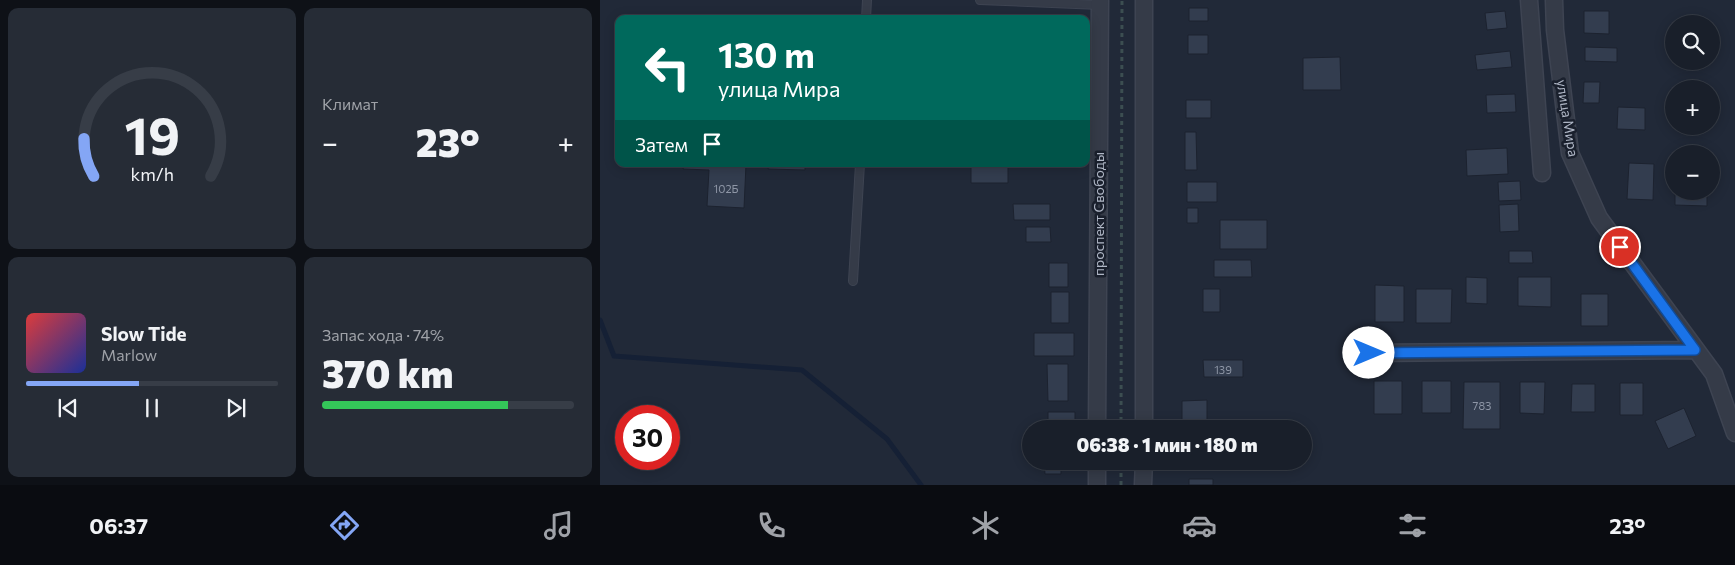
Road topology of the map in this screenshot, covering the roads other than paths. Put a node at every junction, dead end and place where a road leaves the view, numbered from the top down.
1 (867, 0) edge
2 (980, 0) edge
3 (1144, 0) edge
4 (1529, 0) edge
5 (1554, 0) edge
6 (1100, 2) edge
7 (866, 15) edge
8 (860, 167) edge
9 (1542, 173) dead end
10 (854, 281) dead end
11 (1695, 350) junction
12 (1369, 353) dead end
13 (1097, 420) edge
14 (1144, 420) edge
15 (1735, 433) edge
16 (1097, 470) edge
17 (1144, 470) edge
18 (1097, 485) edge
19 (1144, 485) edge

1 - 7 lane
2 - 6 lane
3 - 14 street
4 - 9 street, улица Мира
5 - 11 street, улица Мира
6 - 13 street, проспект Свободы
8 - 10 lane
11 - 12 street
11 - 15 street, улица Мира
16 - 18 street
17 - 19 street

